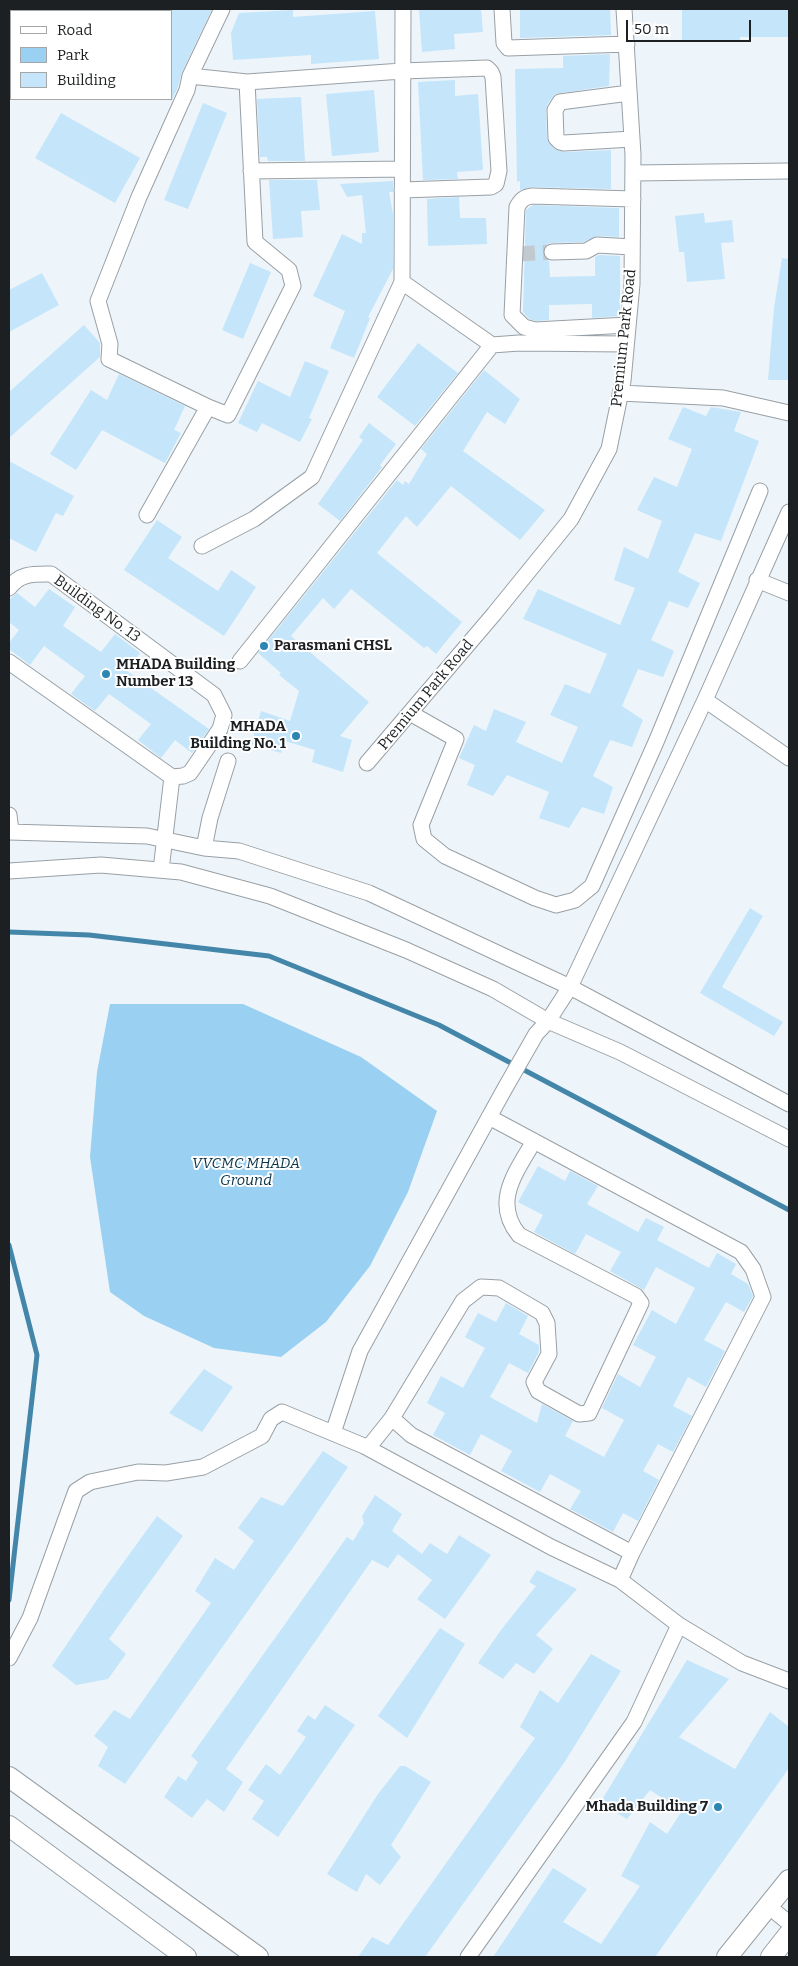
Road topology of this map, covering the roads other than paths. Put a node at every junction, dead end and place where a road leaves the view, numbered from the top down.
1 (222, 9) edge
2 (403, 9) edge
3 (502, 9) edge
4 (624, 9) edge
5 (626, 44) junction
6 (402, 71) junction
7 (190, 76) junction
8 (247, 82) junction
9 (629, 93) junction
10 (632, 139) junction
11 (402, 169) junction
12 (250, 171) junction
13 (789, 171) edge
14 (633, 174) junction
15 (402, 194) junction
16 (489, 197) dead end
17 (627, 199) junction
18 (629, 246) junction
19 (552, 252) tunnel mouth
20 (402, 282) junction
21 (625, 325) junction
22 (626, 344) junction
23 (492, 345) junction
24 (620, 393) junction
25 (208, 407) junction
26 (789, 414) edge
27 (760, 491) dead end
28 (789, 512) edge
29 (147, 515) dead end
30 (202, 546) dead end
31 (757, 580) junction
32 (9, 588) edge
33 (789, 593) edge
34 (240, 661) dead end
35 (9, 662) edge
36 (705, 700) junction
37 (410, 713) junction
38 (789, 758) edge
39 (228, 761) dead end
40 (367, 763) dead end
41 (172, 776) junction
42 (9, 815) edge
43 (10, 831) edge
44 (165, 840) junction
45 (204, 848) junction
46 (9, 870) edge
47 (161, 870) junction
48 (570, 987) junction
49 (548, 1021) junction
50 (789, 1104) edge
51 (489, 1117) junction
52 (789, 1139) edge
53 (534, 1141) junction
54 (392, 1418) junction
55 (333, 1433) junction
56 (368, 1448) junction
57 (632, 1553) junction
58 (620, 1580) junction
59 (679, 1625) junction
60 (9, 1658) edge
61 (789, 1681) edge
62 (9, 1777) edge
63 (9, 1826) edge
64 (789, 1880) edge
65 (768, 1906) junction
66 (789, 1922) edge
67 (789, 1934) edge
68 (245, 1953) edge
69 (186, 1957) edge
70 (468, 1957) edge
71 (728, 1957) edge
72 (771, 1957) edge

1 - 7 street
2 - 6 street
3 - 5 street
4 - 5 street, Premium Park Road
5 - 9 street, Premium Park Road
6 - 8 street
6 - 11 street
6 - 15 street
7 - 8 street
7 - 25 street
8 - 12 street
9 - 10 street, Premium Park Road
9 - 10 street
10 - 14 street, Premium Park Road
11 - 12 street
11 - 15 street
12 - 25 street
13 - 14 street
14 - 17 street, Premium Park Road
15 - 16 street
15 - 20 street
17 - 18 street, Premium Park Road
17 - 21 street
18 - 19 street
18 - 21 street, Premium Park Road
20 - 23 street
20 - 30 street
21 - 22 street, Premium Park Road
22 - 23 street
22 - 24 street, Premium Park Road
23 - 34 street
24 - 26 street
24 - 37 street, Premium Park Road
25 - 29 street
27 - 37 street
28 - 31 street
31 - 33 street
31 - 36 street
32 - 41 street, Building No. 13
35 - 41 street
36 - 38 street
36 - 48 street
37 - 40 street, Premium Park Road
39 - 45 street
41 - 44 street
42 - 43 street
43 - 44 street
44 - 45 street
44 - 47 street
45 - 48 street
46 - 47 street
47 - 49 street
48 - 49 street
48 - 50 street
49 - 51 street
49 - 52 street
51 - 53 street
51 - 55 street
53 - 54 street
53 - 57 street
54 - 56 street
54 - 57 street
55 - 56 street
55 - 60 street
56 - 58 street
57 - 58 street
58 - 59 street
59 - 61 street
59 - 70 street
62 - 68 street
63 - 69 street
64 - 65 street
65 - 66 street
65 - 71 street
67 - 72 street

